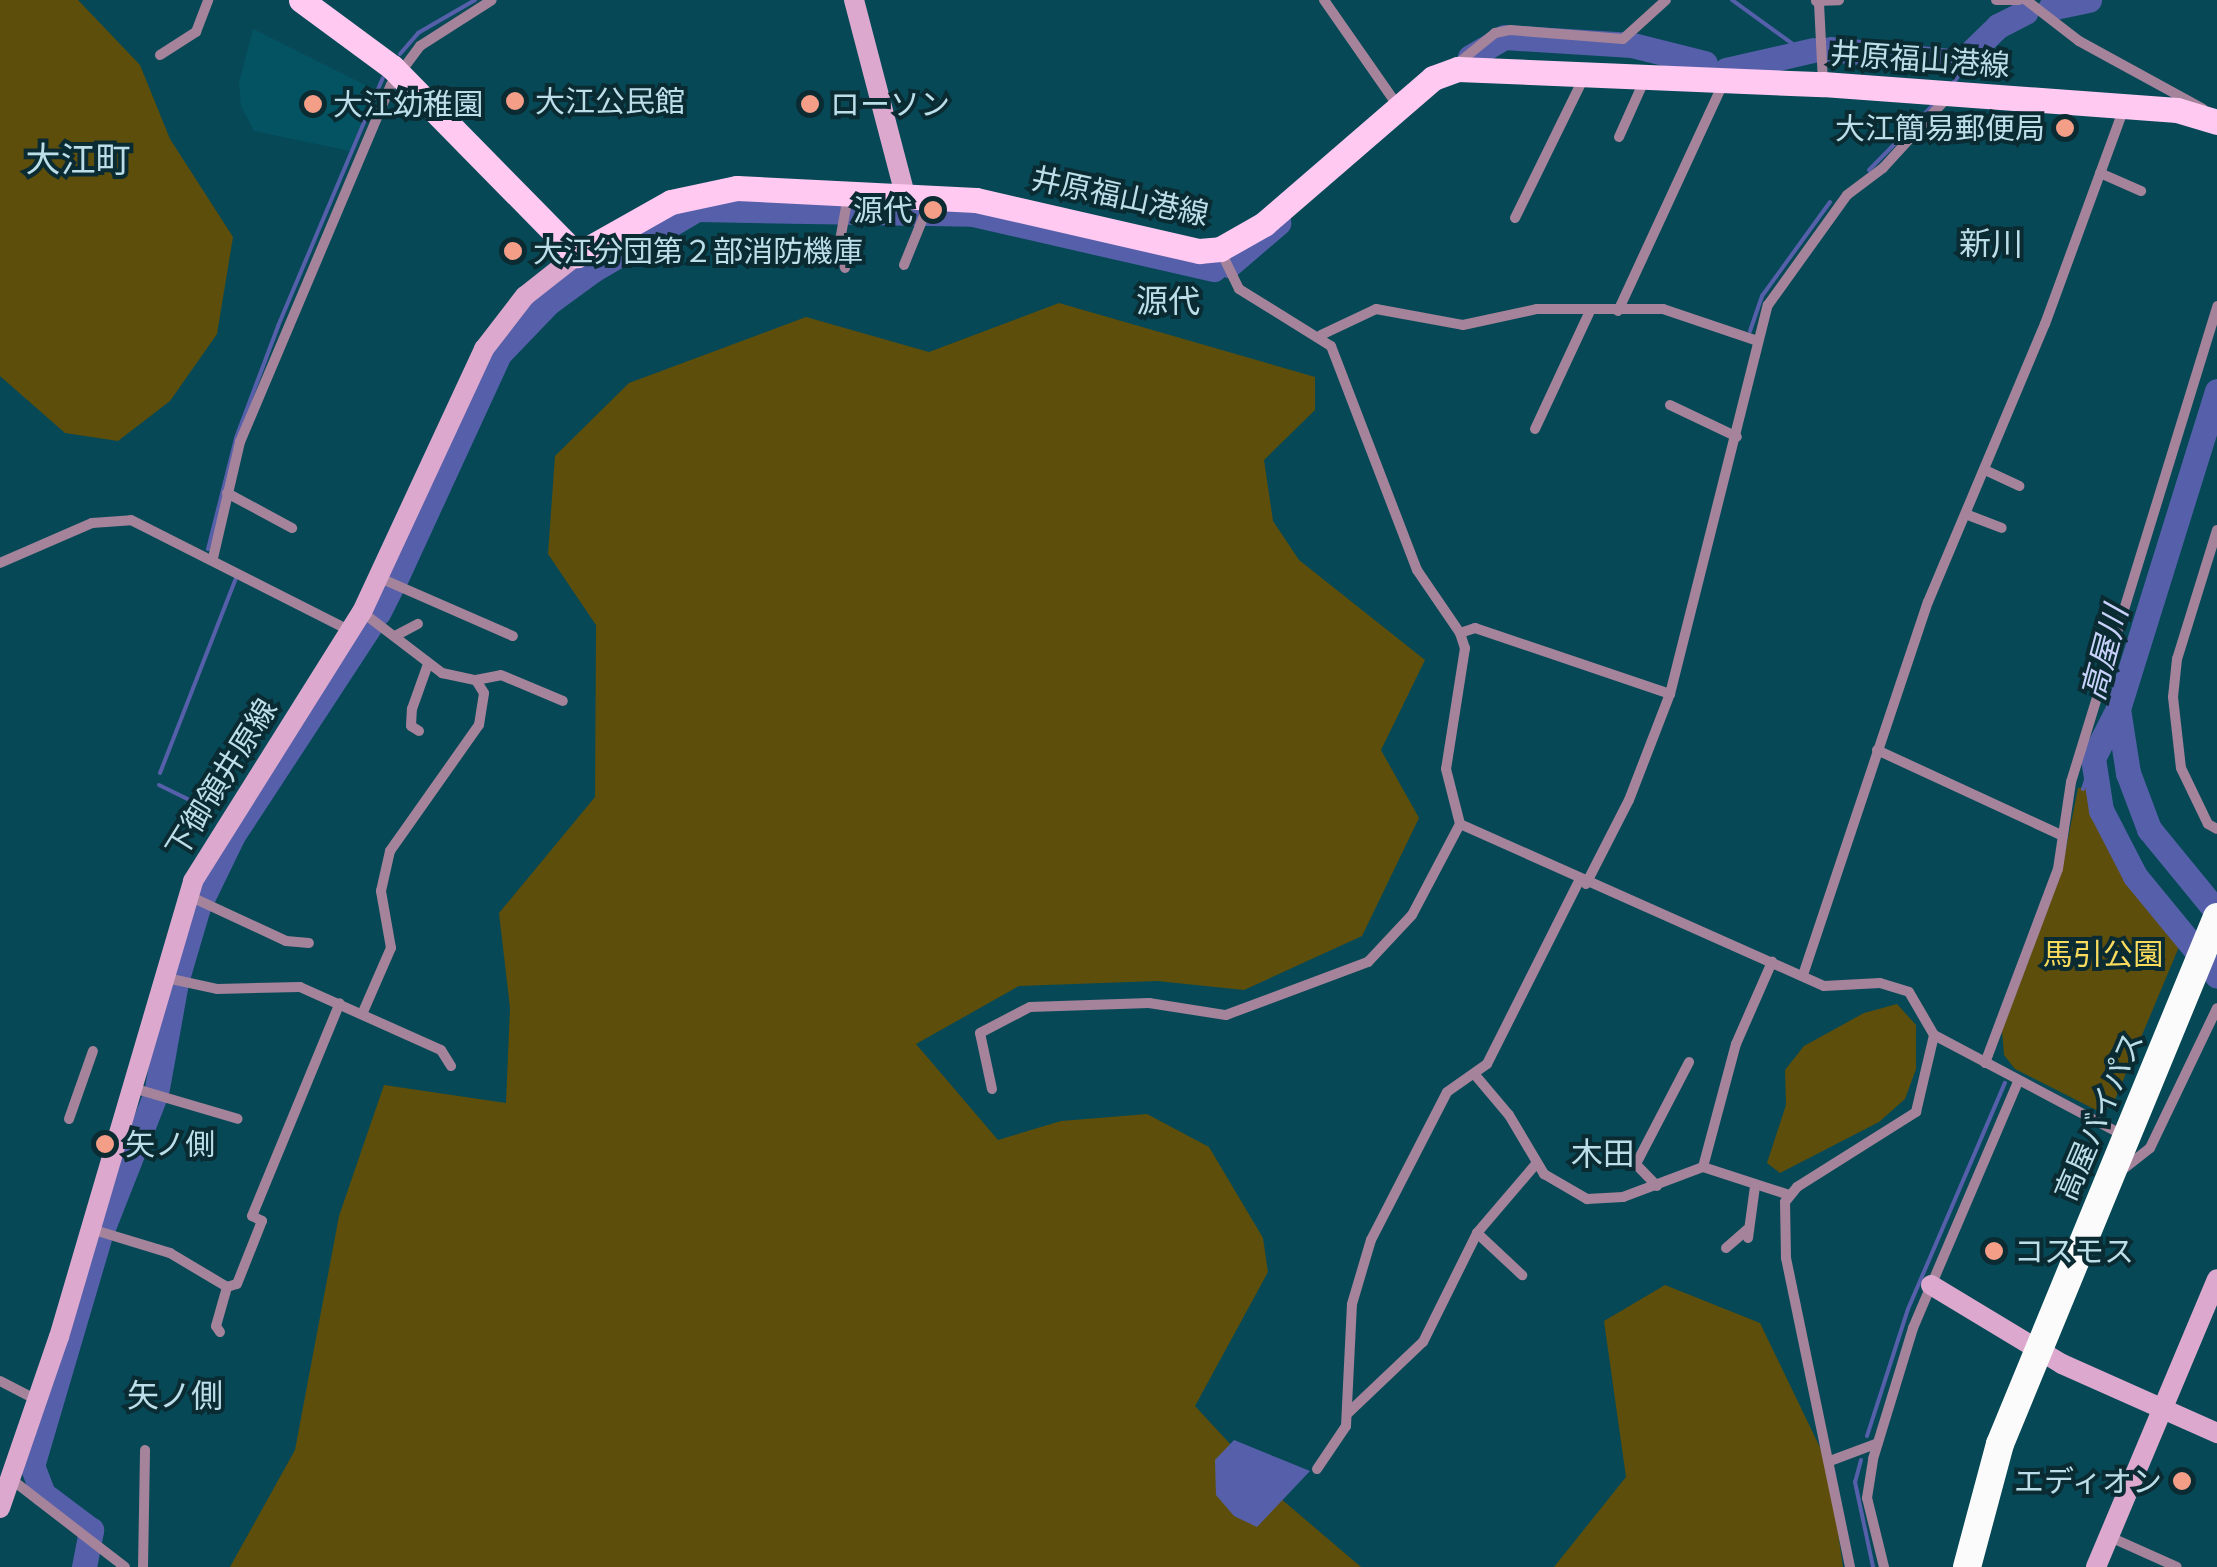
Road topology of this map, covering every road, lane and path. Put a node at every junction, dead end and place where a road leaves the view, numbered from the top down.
1 (208, 0) edge
2 (303, 0) edge
3 (492, 0) edge
4 (854, 0) edge
5 (1324, 0) edge
6 (1666, 0) edge
7 (1839, 0) edge
8 (1996, 0) edge
9 (2023, 0) edge
10 (1817, 2) edge
11 (160, 54) dead end
12 (1455, 69) junction
13 (398, 73) junction
14 (1586, 74) junction
15 (1645, 78) junction
16 (1724, 82) junction
17 (1823, 84) junction
18 (1952, 94) junction
19 (1398, 106) junction
20 (2124, 107) junction
21 (2216, 121) edge
22 (1619, 138) dead end
23 (2100, 173) junction
24 (2141, 190) dead end
25 (922, 204) junction
26 (846, 206) junction
27 (1515, 218) dead end
28 (1220, 249) junction
29 (576, 255) junction
30 (904, 265) dead end
31 (845, 268) dead end
32 (2217, 306) edge
33 (1590, 311) junction
34 (1618, 311) junction
35 (1320, 335) junction
36 (1758, 341) junction
37 (1670, 405) dead end
38 (1535, 429) dead end
39 (1737, 437) junction
40 (1985, 470) junction
41 (2020, 486) dead end
42 (227, 492) junction
43 (1968, 515) junction
44 (292, 528) dead end
45 (2002, 528) dead end
46 (2217, 530) edge
47 (213, 558) junction
48 (0, 563) edge
49 (380, 578) junction
50 (362, 612) junction
51 (418, 624) dead end
52 (351, 631) junction
53 (1460, 634) junction
54 (394, 636) junction
55 (512, 636) dead end
56 (428, 664) junction
57 (476, 680) junction
58 (1670, 694) junction
59 (563, 701) dead end
60 (419, 732) dead end
61 (1877, 750) junction
62 (1460, 824) junction
63 (2217, 829) edge
64 (2061, 835) junction
65 (1583, 882) junction
66 (196, 898) junction
67 (2217, 917) edge
68 (308, 943) dead end
69 (1772, 962) junction
70 (1804, 975) junction
71 (161, 976) junction
72 (340, 1003) junction
73 (2217, 1008) edge
74 (363, 1012) junction
75 (1934, 1036) junction
76 (93, 1051) dead end
77 (1689, 1062) dead end
78 (1985, 1063) junction
79 (451, 1066) dead end
80 (1476, 1076) junction
81 (2018, 1082) junction
82 (131, 1087) junction
83 (992, 1089) dead end
84 (238, 1118) dead end
85 (69, 1119) dead end
86 (2125, 1136) junction
87 (1536, 1164) junction
88 (1702, 1167) junction
89 (2107, 1179) junction
90 (1657, 1186) junction
91 (1755, 1186) junction
92 (1789, 1195) junction
93 (89, 1229) junction
94 (1477, 1232) junction
95 (1726, 1248) dead end
96 (1522, 1275) dead end
97 (2217, 1278) edge
98 (1931, 1285) junction
99 (228, 1287) junction
100 (220, 1332) dead end
101 (2038, 1351) junction
102 (0, 1381) edge
103 (38, 1400) junction
104 (2163, 1408) junction
105 (1347, 1414) junction
106 (2217, 1432) edge
107 (1878, 1443) junction
108 (145, 1450) dead end
109 (1830, 1461) junction
110 (1317, 1469) dead end
111 (11, 1480) junction
112 (0, 1508) edge
113 (2110, 1537) junction
114 (143, 1561) edge
115 (126, 1567) edge
116 (1850, 1567) edge
117 (1884, 1567) edge
118 (1967, 1567) edge
119 (2096, 1567) edge
120 (2177, 1567) edge

1 - 11 street
2 - 13 main road
3 - 13 street
4 - 25 main road
5 - 19 street
6 - 12 street
7 - 10 street
8 - 9 street
9 - 21 street
10 - 17 street
12 - 14 main road, 井原福山港線
12 - 19 main road, 井原福山港線
13 - 29 main road
13 - 42 street
14 - 15 main road, 井原福山港線
14 - 27 street
15 - 16 main road, 井原福山港線
15 - 22 street
16 - 17 main road, 井原福山港線
16 - 34 street
17 - 18 main road, 井原福山港線
18 - 20 main road, 井原福山港線
18 - 36 street
19 - 28 main road, 井原福山港線
20 - 21 main road, 井原福山港線
20 - 23 street
23 - 24 street
23 - 40 street
25 - 26 main road, 井原福山港線
25 - 28 main road, 井原福山港線
25 - 30 street
26 - 29 main road, 井原福山港線
26 - 31 street
28 - 35 street
29 - 49 main road, 下御領井原線
32 - 64 street
33 - 34 street
33 - 35 street
33 - 38 street
34 - 36 street
35 - 53 street
36 - 39 street
37 - 39 street
39 - 58 street
40 - 41 street
40 - 43 street
42 - 44 street
42 - 47 street
43 - 45 street
43 - 61 street
46 - 63 street
47 - 48 street
47 - 52 street
49 - 50 main road, 下御領井原線
49 - 55 street
50 - 52 main road, 下御領井原線
50 - 54 street
51 - 54 street
52 - 66 main road, 下御領井原線
53 - 58 street
53 - 62 street
54 - 56 street
56 - 57 street
56 - 60 street
57 - 59 street
57 - 74 street
58 - 65 street
61 - 64 street
61 - 70 street
62 - 65 street
62 - 83 street
64 - 78 street
65 - 69 street
65 - 80 street
66 - 68 street
66 - 71 main road, 下御領井原線
67 - 86 highway, 高屋バイパス
69 - 70 street
69 - 88 street
70 - 75 street
71 - 72 street
71 - 82 main road, 下御領井原線
72 - 74 street
72 - 99 street
73 - 89 street
74 - 79 street
75 - 78 street
75 - 92 street
76 - 85 street
77 - 90 street
78 - 81 street
80 - 87 street
80 - 105 street
81 - 86 street
81 - 98 street
82 - 84 street
82 - 93 main road, 下御領井原線
86 - 89 highway, 高屋バイパス
87 - 90 street
87 - 94 street
88 - 90 street
88 - 91 street
89 - 101 highway, 高屋バイパス
91 - 92 street
91 - 95 street
92 - 109 street
93 - 99 street
93 - 103 main road, 下御領井原線
94 - 96 street
94 - 105 street
97 - 104 main road
98 - 101 main road
98 - 107 street
99 - 100 street
101 - 104 main road
101 - 118 highway, 高屋バイパス
102 - 103 street
103 - 111 main road, 下御領井原線
104 - 106 main road
104 - 113 main road
105 - 110 street
107 - 109 street
107 - 117 street
108 - 114 street
109 - 116 street
111 - 112 main road, 下御領井原線
111 - 115 street
113 - 119 main road
113 - 120 street
114 - 115 street

